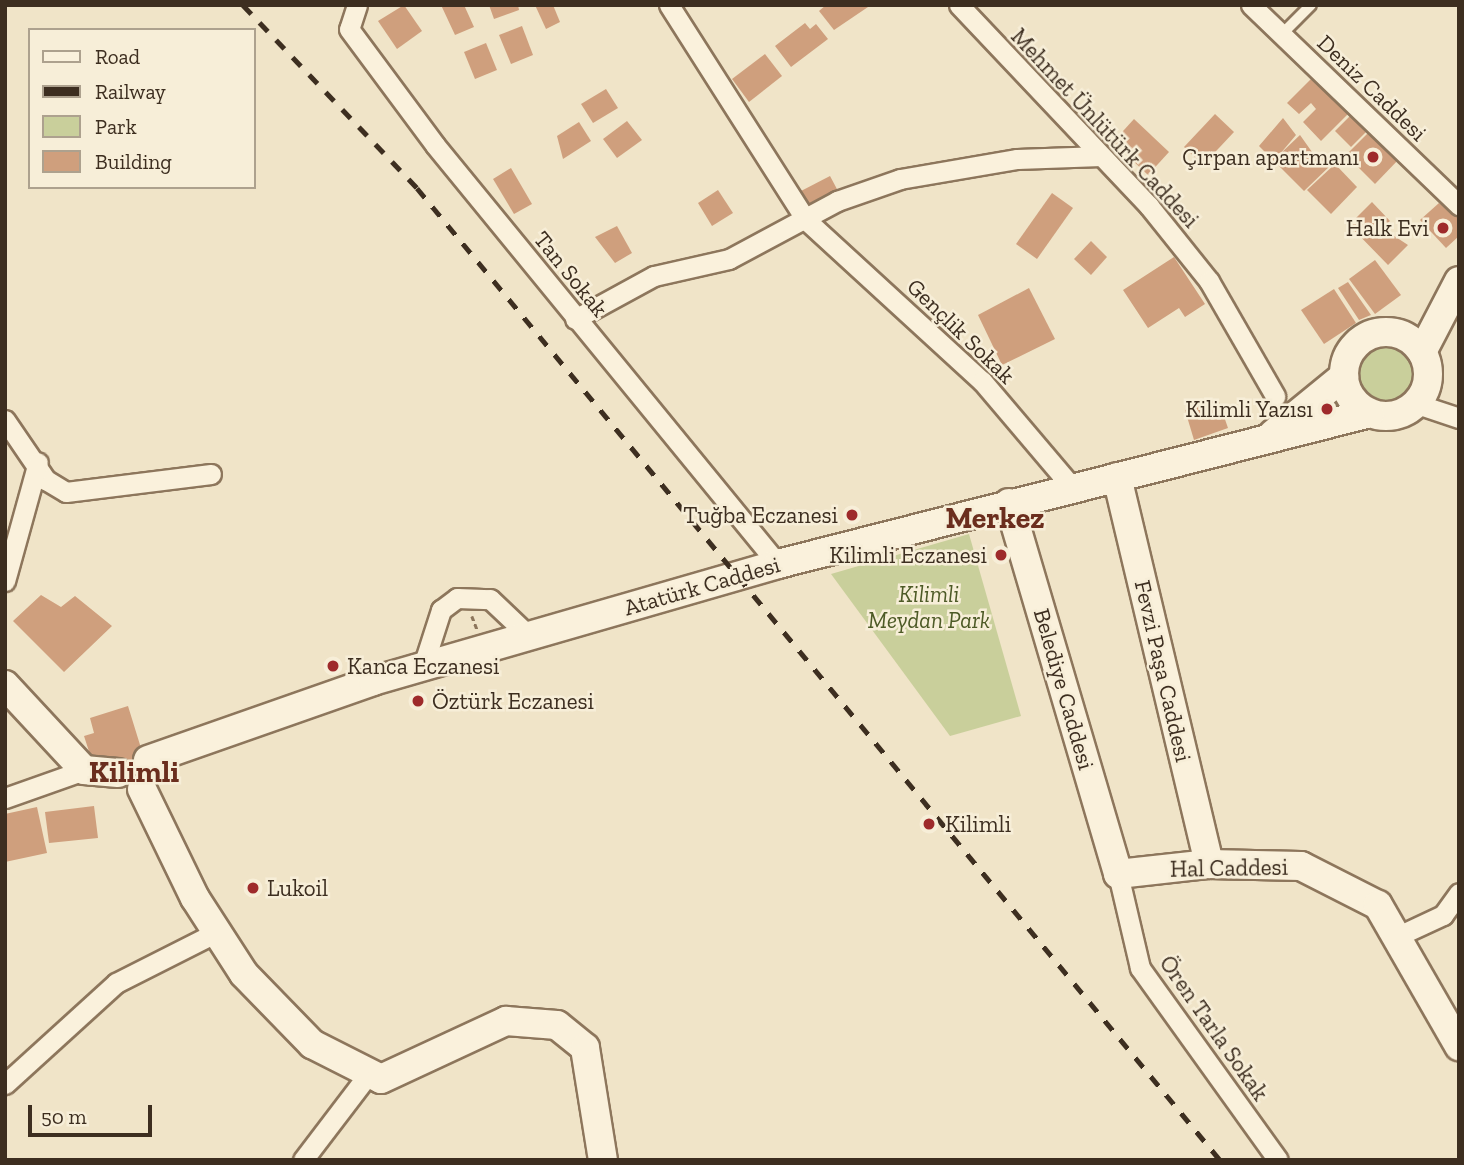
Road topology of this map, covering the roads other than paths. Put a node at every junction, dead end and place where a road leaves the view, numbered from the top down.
1 (357, 5) edge
2 (669, 5) edge
3 (959, 5) edge
4 (1251, 5) edge
5 (1311, 5) edge
6 (1281, 35) junction
7 (1101, 156) junction
8 (1459, 205) edge
9 (806, 220) junction
10 (1457, 283) edge
11 (575, 319) junction
12 (1395, 334) junction
13 (1422, 352) junction
14 (1344, 376) junction
15 (1275, 396) dead end
16 (1417, 404) junction
17 (1370, 413) junction
18 (1459, 418) edge
19 (5, 420) edge
20 (1265, 440) junction
21 (38, 462) junction
22 (211, 474) dead end
23 (1117, 477) junction
24 (1072, 487) junction
25 (1009, 503) junction
26 (778, 564) junction
27 (5, 581) edge
28 (529, 636) junction
29 (423, 666) junction
30 (5, 685) edge
31 (148, 760) junction
32 (84, 770) junction
33 (118, 773) junction
34 (142, 789) junction
35 (5, 798) edge
36 (1209, 864) junction
37 (1118, 874) junction
38 (1459, 892) edge
39 (218, 932) junction
40 (1398, 936) junction
41 (1459, 1046) edge
42 (367, 1076) junction
43 (5, 1084) edge
44 (303, 1160) edge
45 (603, 1160) edge
46 (1278, 1160) edge

1 - 11 street, Tan Sokak
2 - 9 street, Gençlik Sokak
3 - 7 street, Mehmet Ünlütürk Caddesi
4 - 6 street, Deniz Caddesi
5 - 6 lane
6 - 8 street, Deniz Caddesi
7 - 9 street
7 - 15 street, Mehmet Ünlütürk Caddesi
9 - 11 street
9 - 24 street, Gençlik Sokak
10 - 12 main road
10 - 13 main road
11 - 26 street, Tan Sokak
12 - 13 main road
12 - 14 main road
13 - 16 main road
14 - 17 main road
14 - 20 main road, Atatürk Caddesi
16 - 17 main road
16 - 18 street
17 - 20 main road, Atatürk Caddesi
19 - 21 street
20 - 23 main road, Atatürk Caddesi
21 - 22 street
21 - 27 street
23 - 24 main road, Atatürk Caddesi
23 - 36 main road, Fevzi Paşa Caddesi
24 - 25 main road, Atatürk Caddesi
25 - 26 main road, Atatürk Caddesi
25 - 37 main road, Belediye Caddesi
26 - 28 main road, Atatürk Caddesi
28 - 29 main road, Atatürk Caddesi
28 - 29 street
29 - 31 main road, Atatürk Caddesi
30 - 32 main road
31 - 33 main road
31 - 34 main road
32 - 33 main road
32 - 35 street
33 - 34 main road
34 - 39 main road
36 - 37 main road, Hal Caddesi
36 - 40 main road, Hal Caddesi
37 - 46 street, Ören Tarla Sokak
38 - 40 street
39 - 42 main road
39 - 43 street
40 - 41 main road, Hal Caddesi
42 - 44 street
42 - 45 main road

